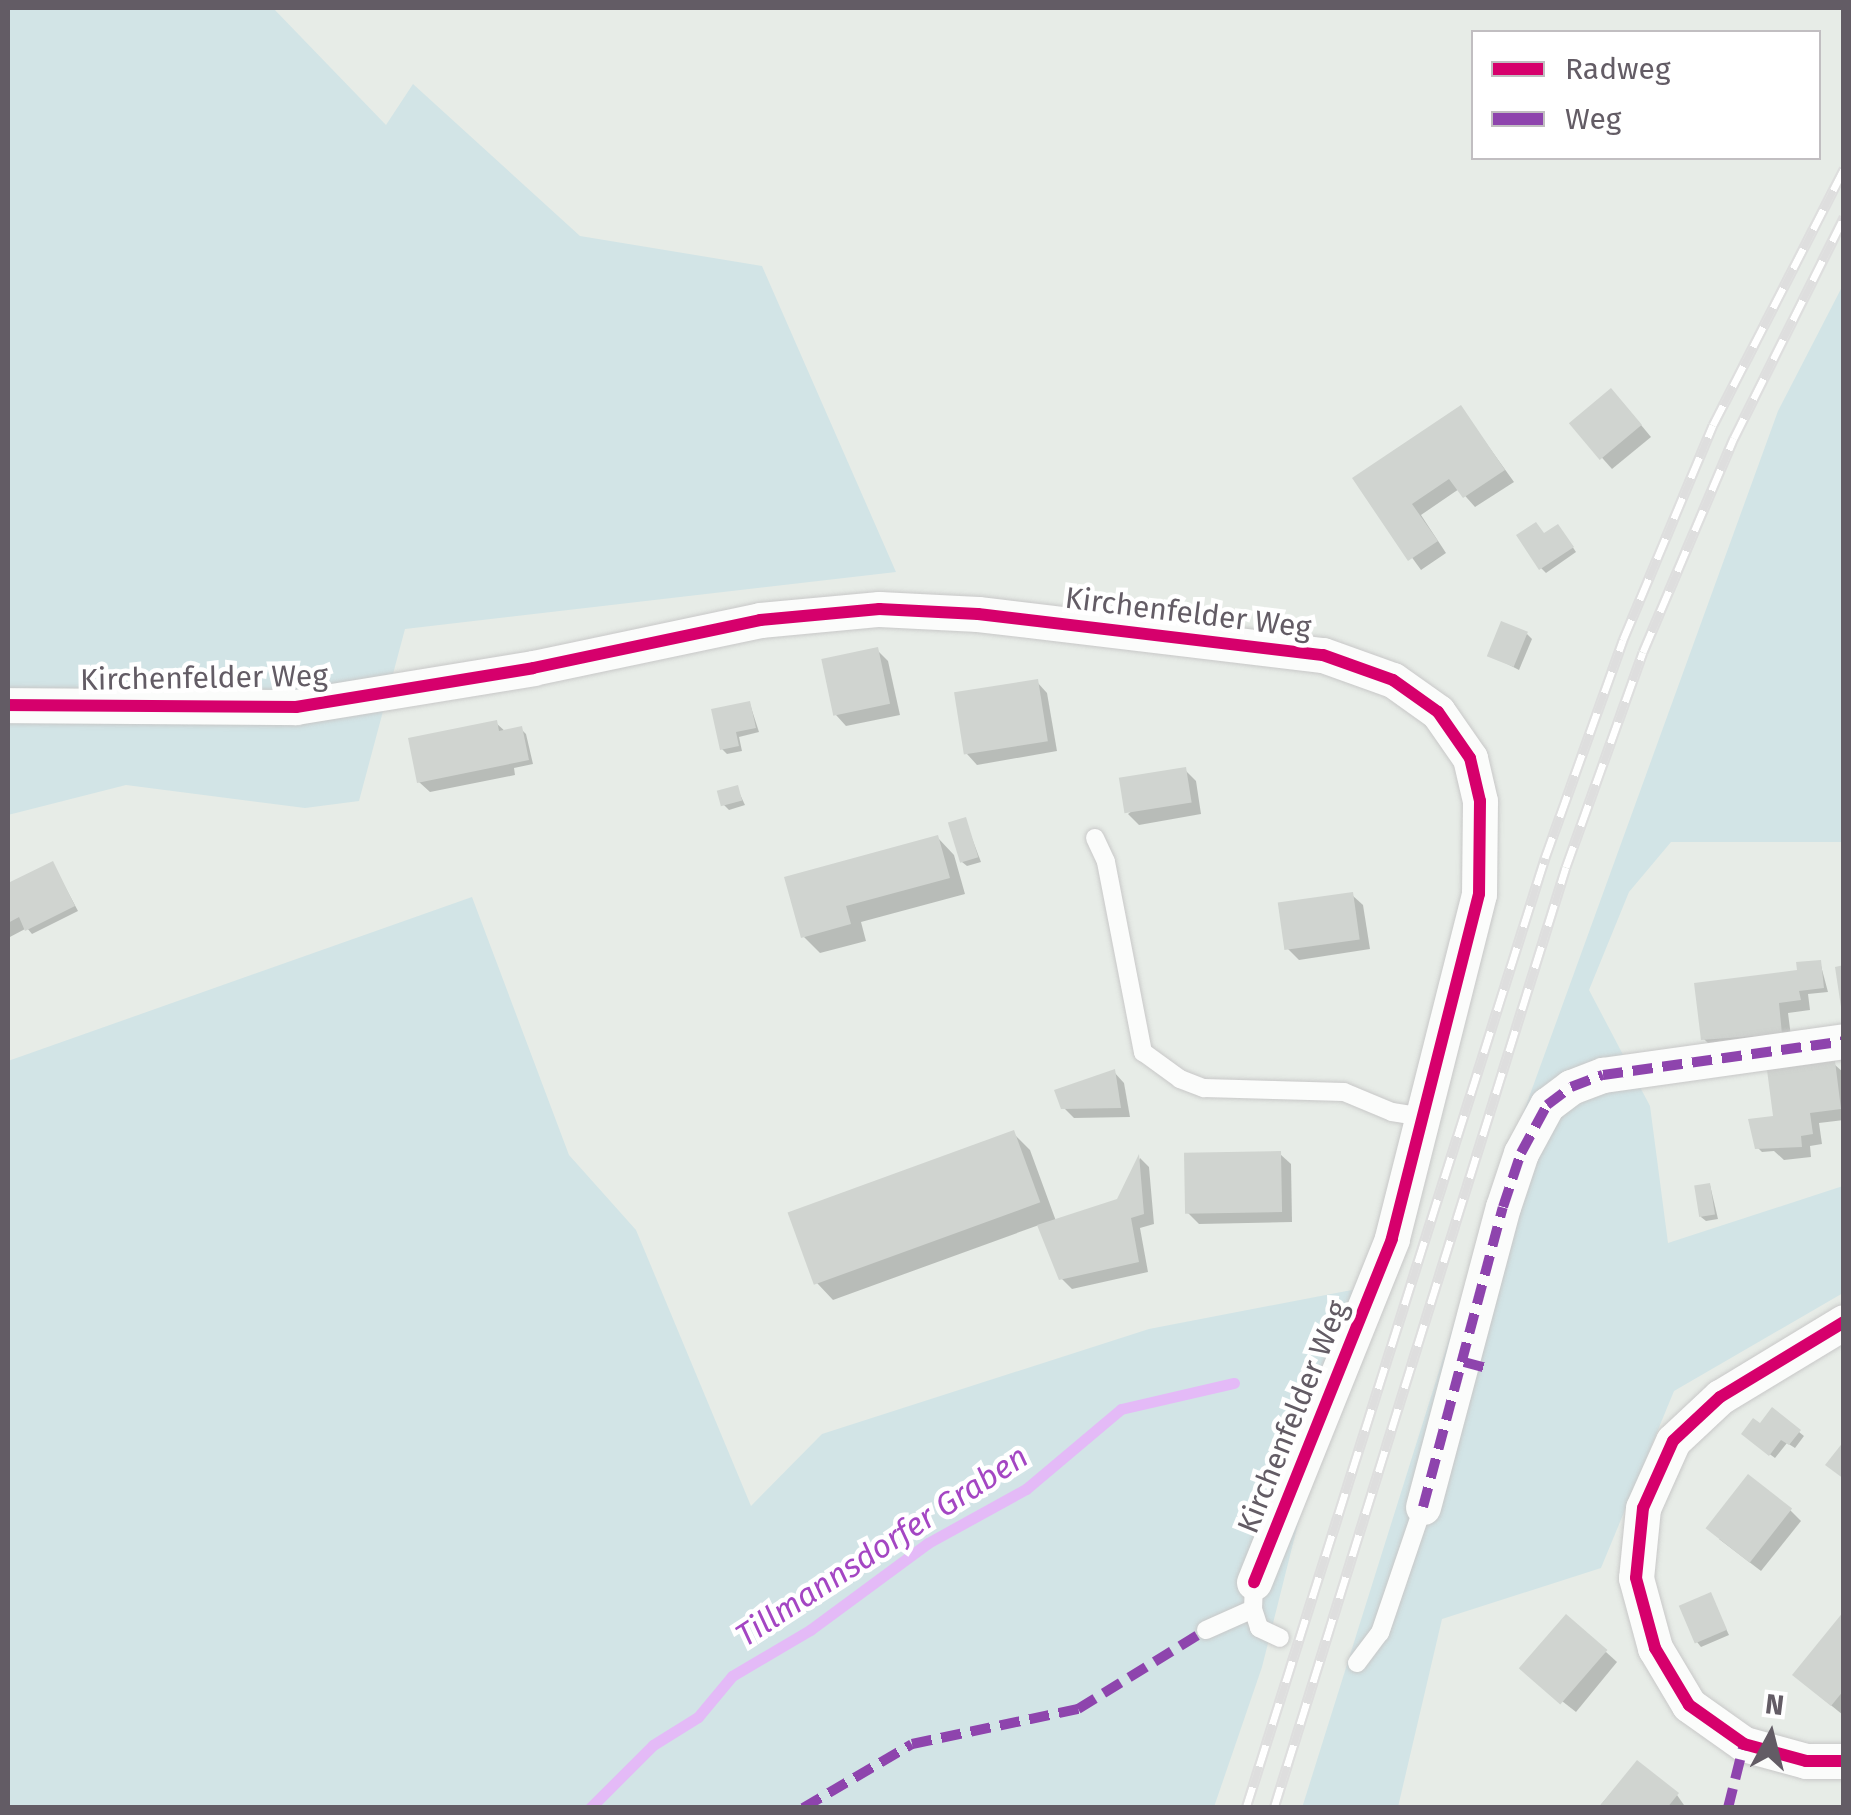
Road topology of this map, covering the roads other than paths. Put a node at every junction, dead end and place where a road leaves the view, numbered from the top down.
1 (8, 705) edge
2 (1095, 838) dead end
3 (1844, 1041) edge
4 (1424, 1117) junction
5 (1844, 1322) edge
6 (1423, 1507) joint
7 (1254, 1596) junction
8 (1206, 1630) dead end
9 (1280, 1638) dead end
10 (1357, 1663) dead end
11 (1844, 1761) edge

1 - 4 street, Kirchenfelder Weg
2 - 4 lane
3 - 6 street
4 - 7 street, Kirchenfelder Weg
5 - 11 street
6 - 10 lane
7 - 8 lane
7 - 9 lane

